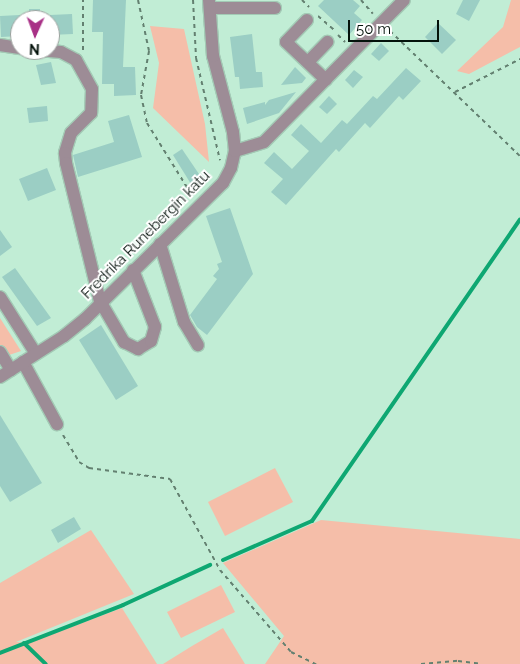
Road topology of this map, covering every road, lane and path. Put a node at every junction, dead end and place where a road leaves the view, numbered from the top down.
1 (83, 0) edge
2 (138, 0) edge
3 (193, 0) edge
4 (302, 0) edge
5 (362, 0) edge
6 (404, 0) edge
7 (210, 4) edge
8 (275, 8) dead end
9 (307, 20) dead end
10 (380, 23) junction
11 (327, 42) dead end
12 (354, 50) junction
13 (60, 52) edge
14 (520, 59) edge
15 (308, 62) junction
16 (82, 67) junction
17 (326, 80) junction
18 (455, 92) junction
19 (235, 150) junction
20 (520, 156) edge
21 (220, 166) dead end
22 (200, 194) dead end
23 (160, 244) junction
24 (133, 270) junction
25 (0, 297) edge
26 (100, 301) junction
27 (198, 344) dead end
28 (0, 352) edge
29 (36, 354) junction
30 (23, 362) junction
31 (5, 373) edge
32 (57, 424) joint
33 (316, 664) edge
34 (421, 664) edge
35 (481, 664) edge

1 - 16 path
2 - 22 path
3 - 21 path
4 - 12 path
5 - 10 path
6 - 10 street
7 - 8 street
7 - 19 street
9 - 15 street
10 - 12 street
10 - 18 path
11 - 15 street
12 - 17 street
13 - 16 street
14 - 18 path
15 - 17 street
16 - 26 street
17 - 19 street
18 - 20 path
19 - 23 street, Fredrika Runebergin katu
23 - 24 street, Fredrika Runebergin katu
23 - 27 street
24 - 26 street, Fredrika Runebergin katu
24 - 26 street
25 - 29 street
26 - 29 street, Fredrika Runebergin katu
28 - 31 street
29 - 30 street, Fredrika Runebergin katu
30 - 31 street, Fredrika Runebergin katu
30 - 32 street
32 - 33 path
34 - 35 path

